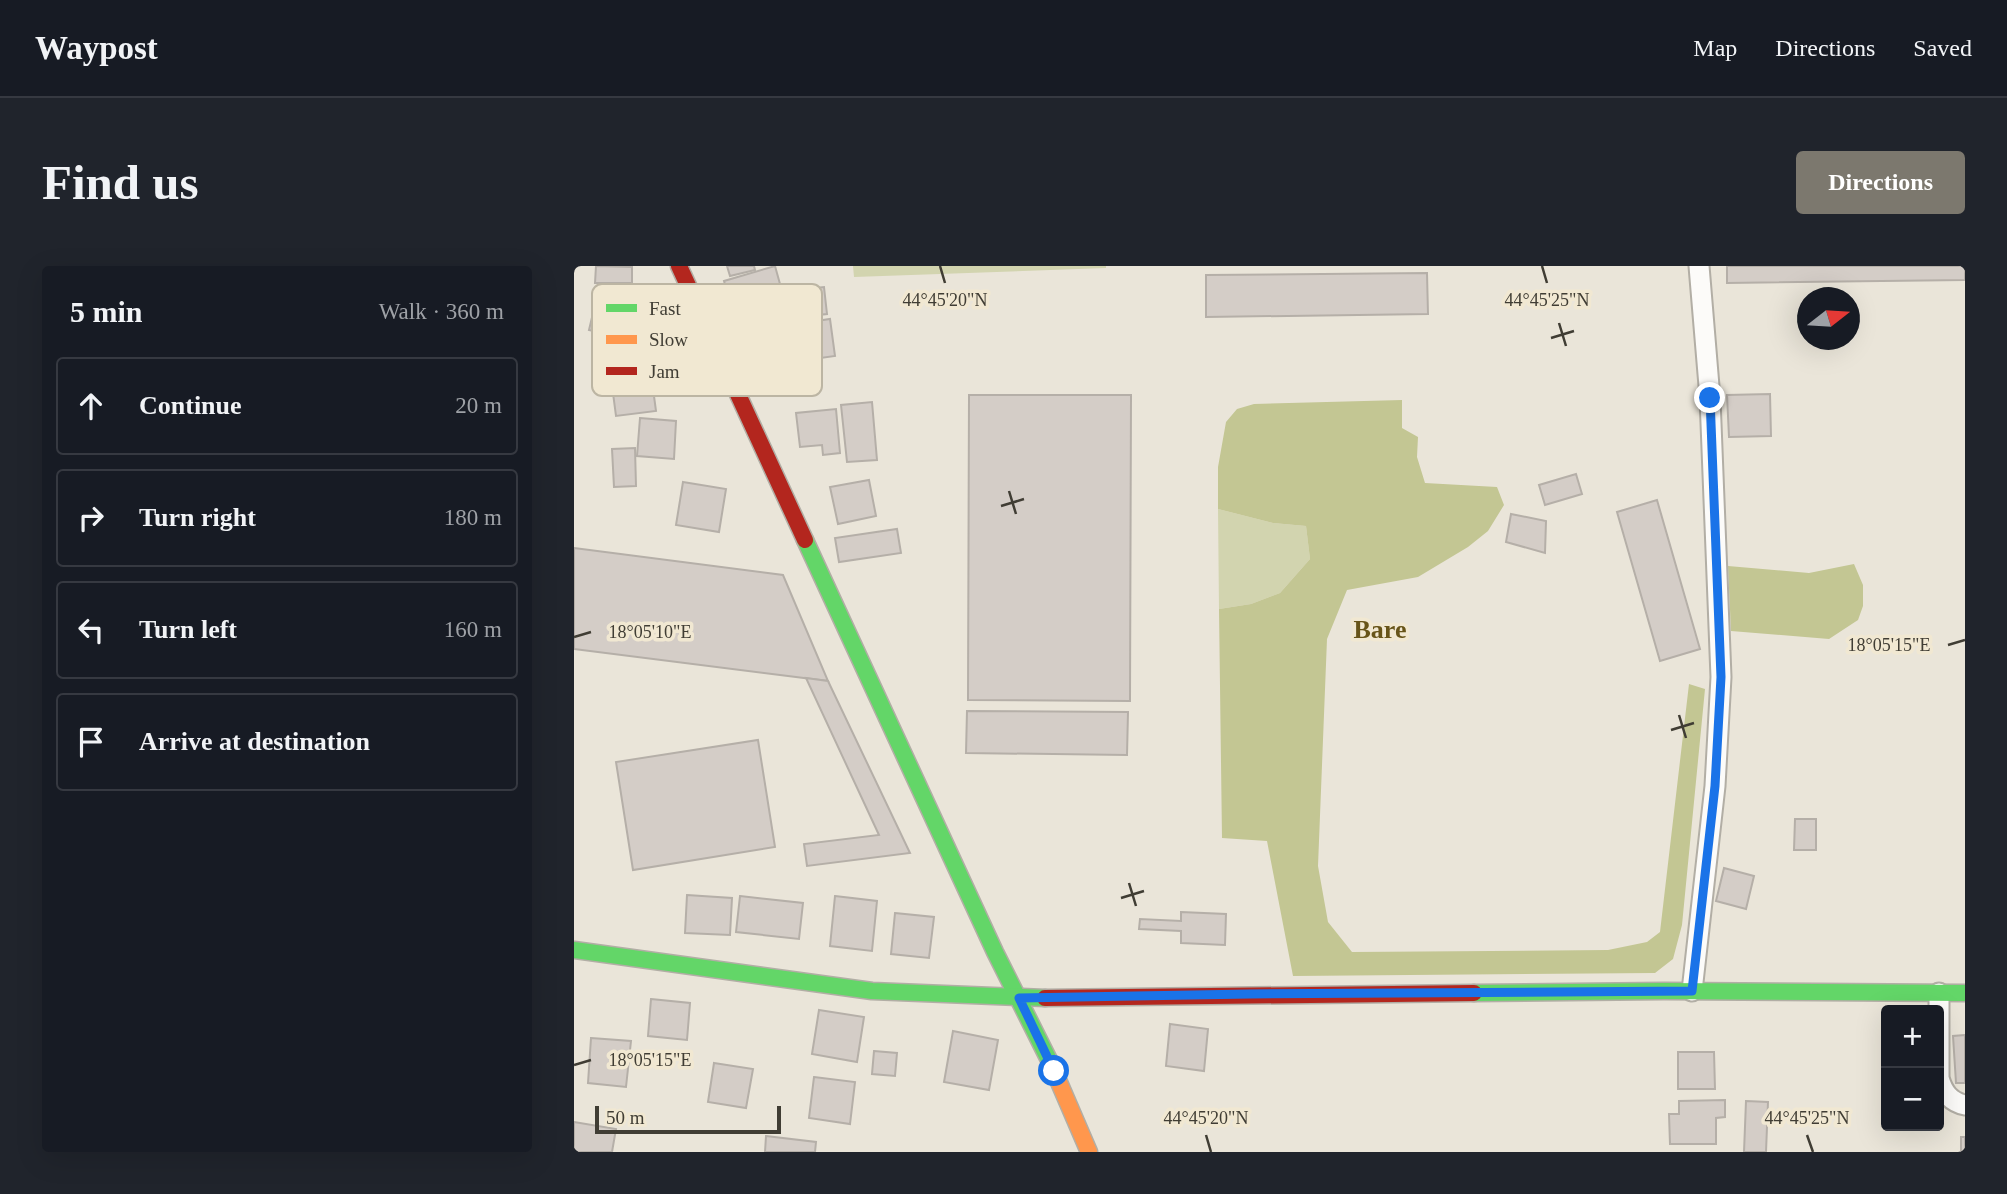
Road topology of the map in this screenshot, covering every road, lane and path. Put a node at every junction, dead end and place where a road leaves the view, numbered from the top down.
1 (679, 266) edge
2 (1699, 266) edge
3 (687, 284) edge
4 (739, 396) edge
5 (574, 950) edge
6 (1692, 991) junction
7 (1939, 993) junction
8 (1965, 993) edge
9 (1019, 998) junction
10 (1965, 1105) edge
11 (1089, 1152) edge

1 - 3 street
2 - 6 street
4 - 9 street
5 - 9 street
6 - 7 street
6 - 9 street
7 - 8 street
7 - 10 street
9 - 11 street

